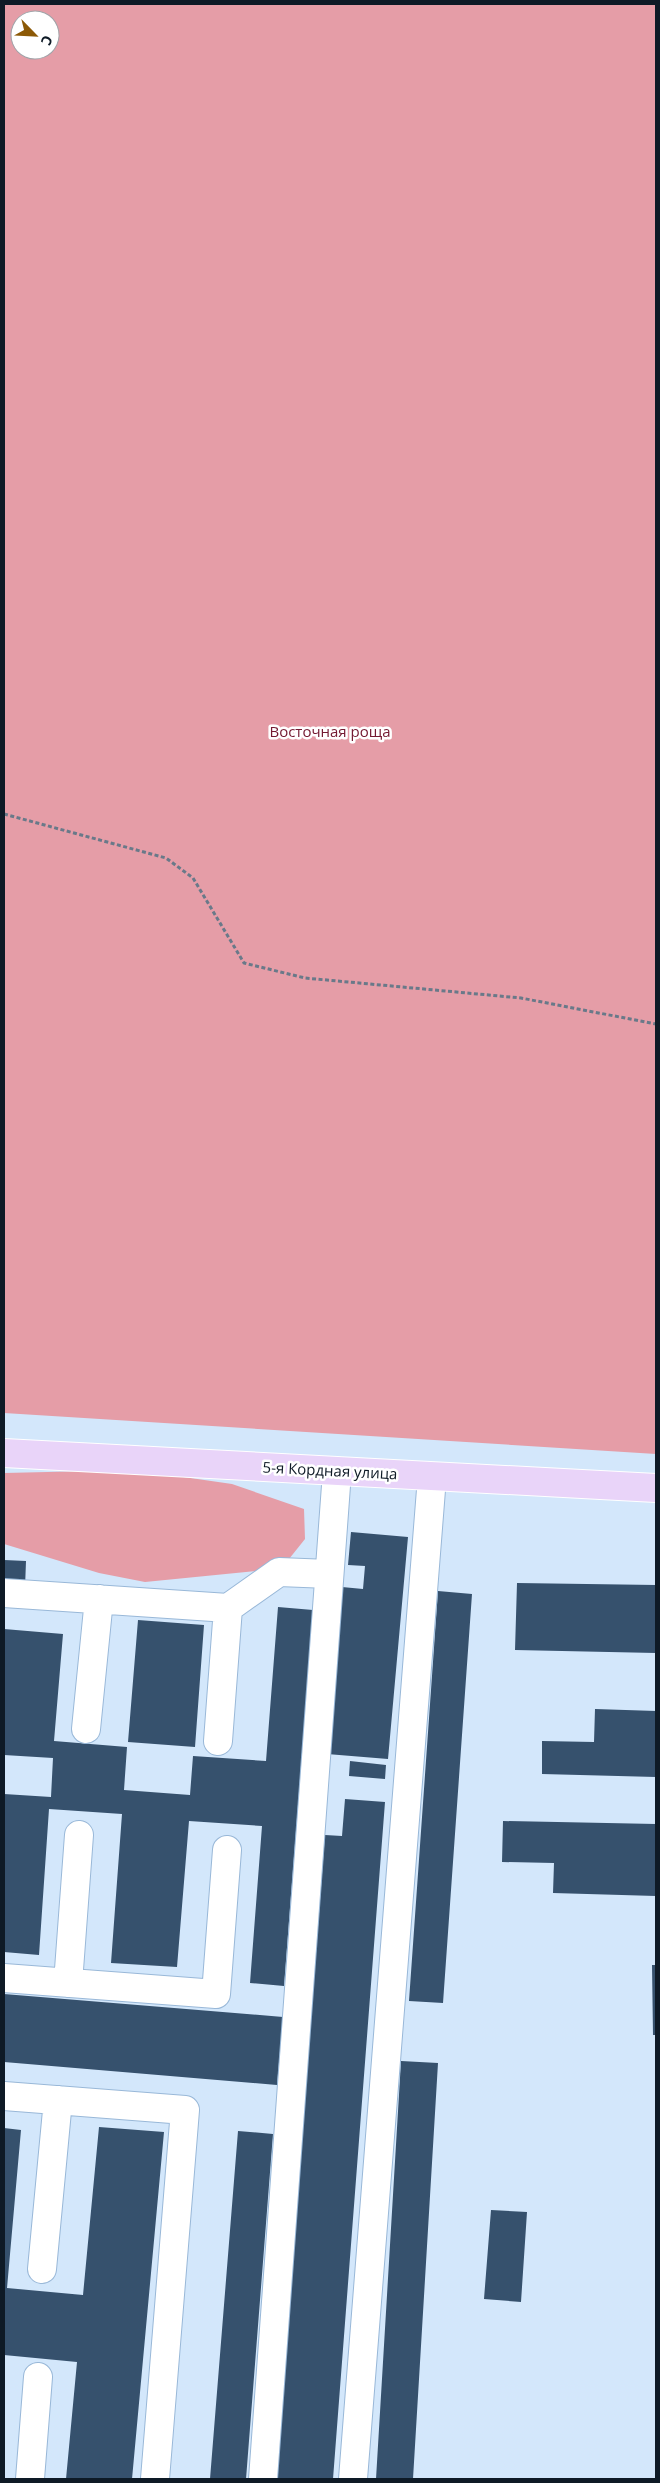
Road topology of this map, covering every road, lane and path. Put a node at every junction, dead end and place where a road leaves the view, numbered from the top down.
1 (4, 814) edge
2 (656, 1024) edge
3 (4, 1453) edge
4 (337, 1472) junction
5 (432, 1476) junction
6 (656, 1488) edge
7 (329, 1574) junction
8 (4, 1593) edge
9 (99, 1599) junction
10 (228, 1608) junction
11 (86, 1729) dead end
12 (218, 1741) dead end
13 (78, 1835) dead end
14 (227, 1850) dead end
15 (4, 1978) edge
16 (68, 1983) junction
17 (4, 2096) edge
18 (58, 2100) junction
19 (42, 2269) dead end
20 (38, 2377) dead end
21 (30, 2479) edge
22 (155, 2479) edge
23 (263, 2479) edge
24 (353, 2479) edge

1 - 2 path
3 - 4 main road, 5-я Кордная улица
4 - 5 main road, 5-я Кордная улица
4 - 7 lane
5 - 6 main road, 5-я Кордная улица
5 - 24 lane
7 - 10 lane
7 - 23 lane
8 - 9 lane
9 - 10 lane
9 - 11 lane
10 - 12 lane
13 - 16 lane
14 - 16 lane
15 - 16 lane
17 - 18 lane
18 - 19 lane
18 - 22 lane
20 - 21 lane

